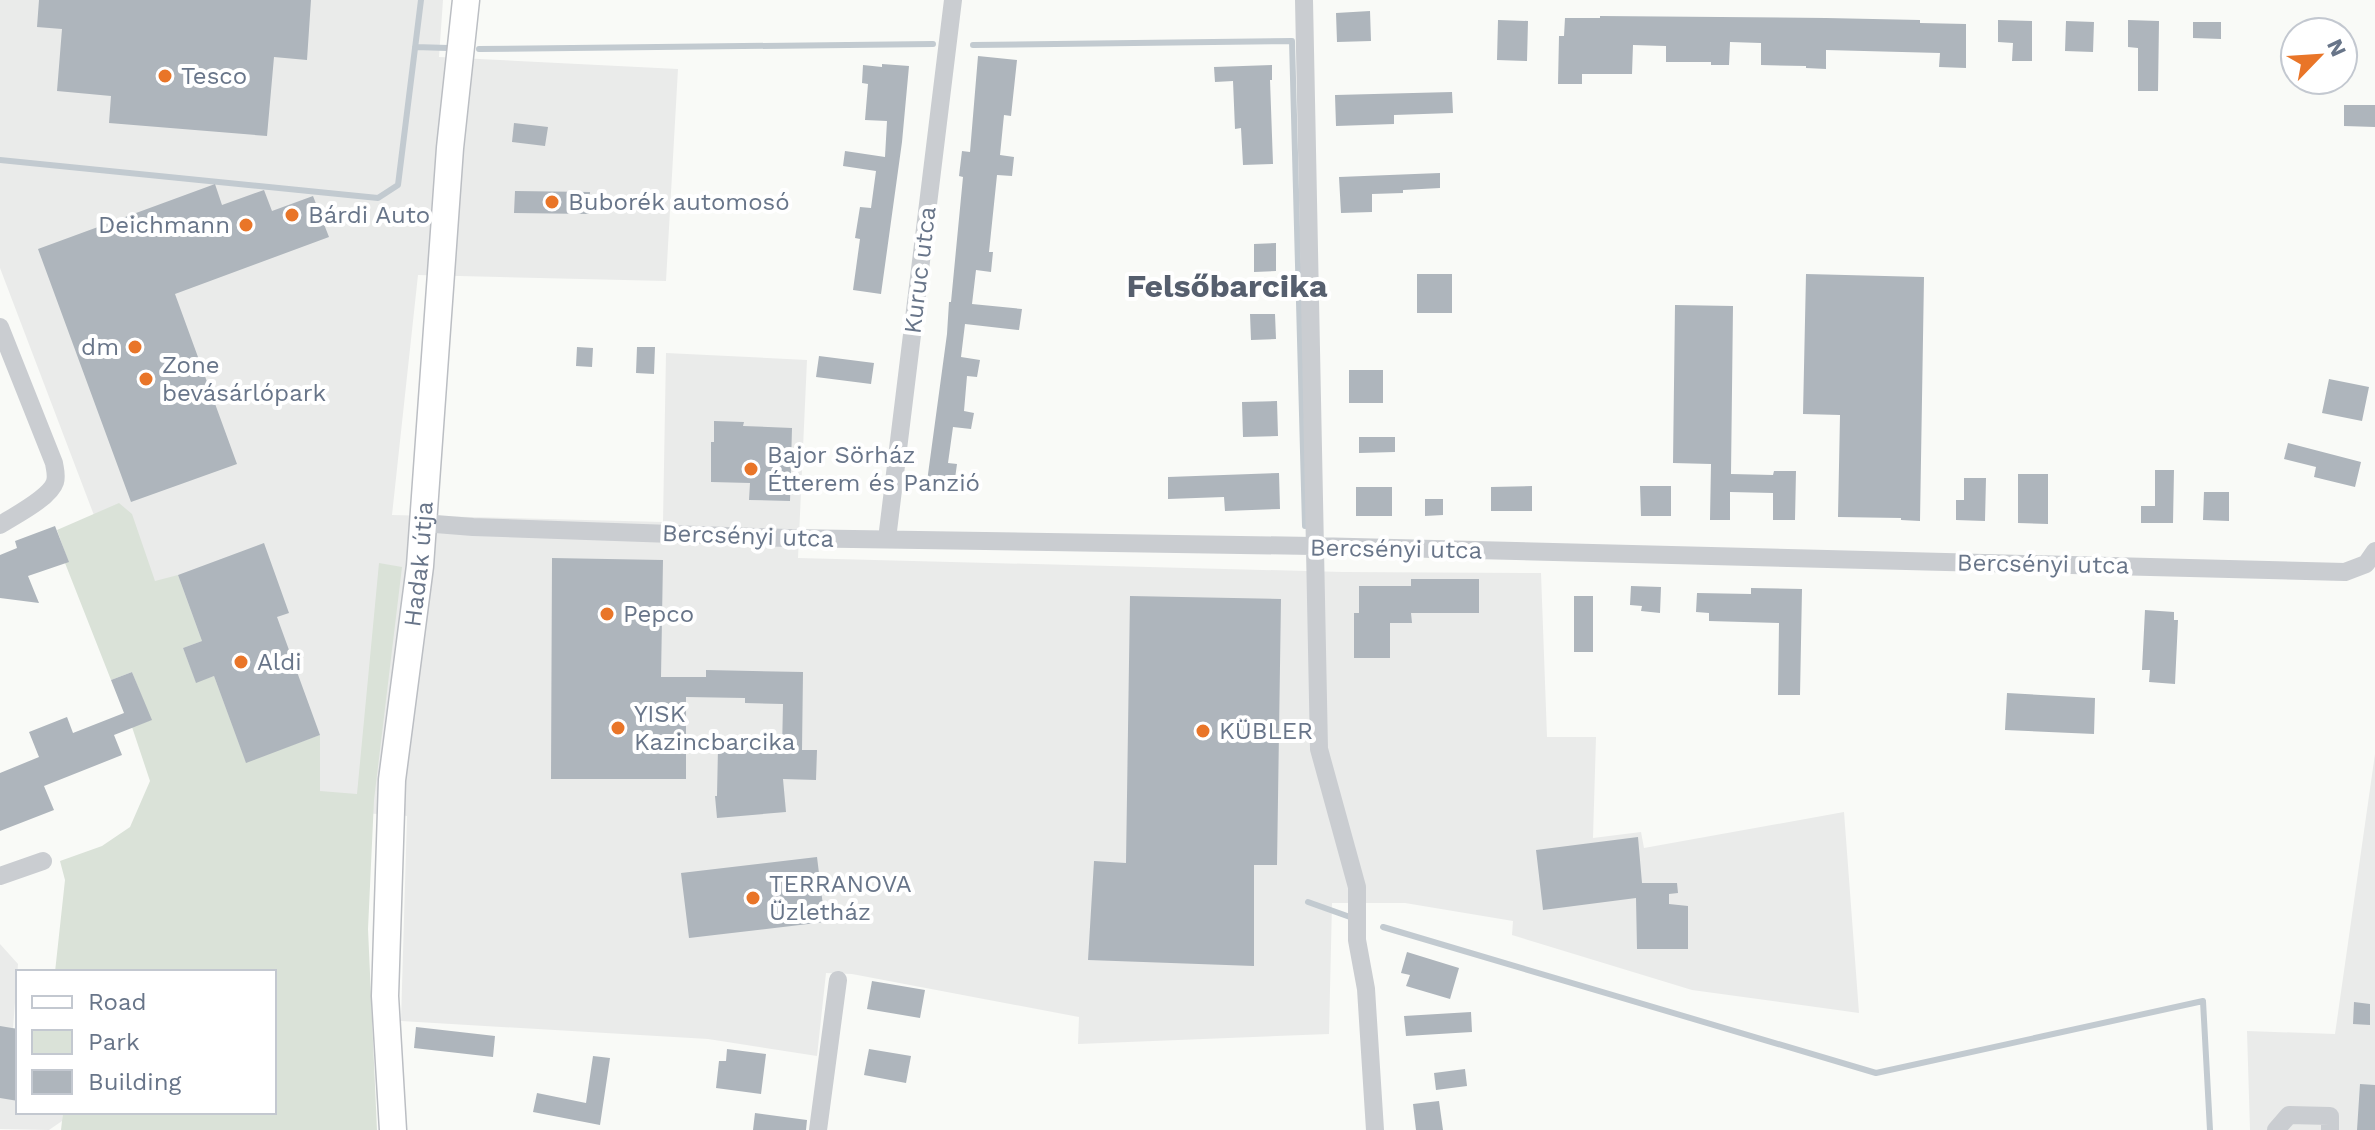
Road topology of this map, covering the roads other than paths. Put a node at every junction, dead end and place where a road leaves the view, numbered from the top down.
1 (466, 0) edge
2 (953, 0) edge
3 (1304, 0) edge
4 (0, 327) edge
5 (423, 523) junction
6 (0, 525) edge
7 (887, 539) junction
8 (1313, 546) junction
9 (2371, 557) edge
10 (43, 861) dead end
11 (0, 876) edge
12 (838, 980) dead end
13 (393, 1130) edge
14 (818, 1130) edge
15 (1375, 1130) edge
16 (2276, 1130) edge
17 (2330, 1130) edge

1 - 5 main road, Hadak útja
2 - 7 street, Kuruc utca
3 - 8 street
4 - 6 street
5 - 7 street, Bercsényi utca
5 - 13 main road, Hadak útja
7 - 8 street, Bercsényi utca
8 - 9 street, Bercsényi utca
8 - 15 street
10 - 11 street
12 - 14 street
16 - 17 street

